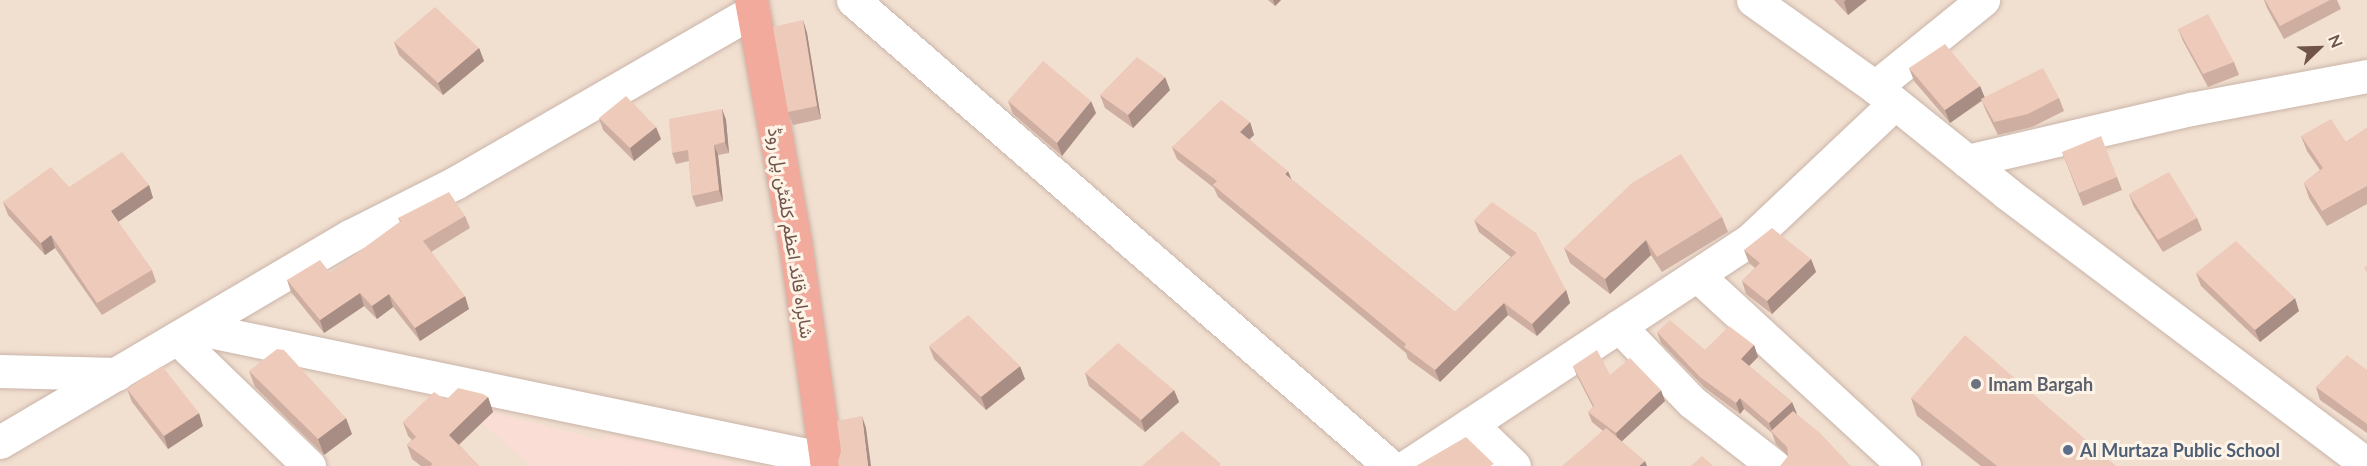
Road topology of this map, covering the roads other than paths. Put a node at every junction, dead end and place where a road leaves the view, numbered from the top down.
1 (853, 0) edge
2 (1753, 0) edge
3 (1983, 0) edge
4 (758, 4) edge
5 (2367, 76) edge
6 (1885, 95) junction
7 (1967, 161) junction
8 (1697, 275) junction
9 (1619, 326) junction
10 (186, 333) junction
11 (0, 371) edge
12 (117, 374) junction
13 (1471, 424) junction
14 (0, 442) edge
15 (827, 462) edge
16 (2367, 465) edge
17 (309, 466) edge
18 (1390, 466) edge
19 (1407, 466) edge
20 (1514, 466) edge
21 (1774, 466) edge
22 (1904, 466) edge

1 - 18 street
2 - 6 street
3 - 6 street
4 - 10 street
4 - 15 highway, شاہراہ قائد اعظم کلفٹن پل روڈ
5 - 7 street
6 - 7 street
6 - 8 street
7 - 16 street
8 - 9 street
8 - 22 street
9 - 13 street
9 - 21 street
10 - 12 street
10 - 15 street
10 - 17 street
11 - 12 street
12 - 14 street
13 - 19 street
13 - 20 street

